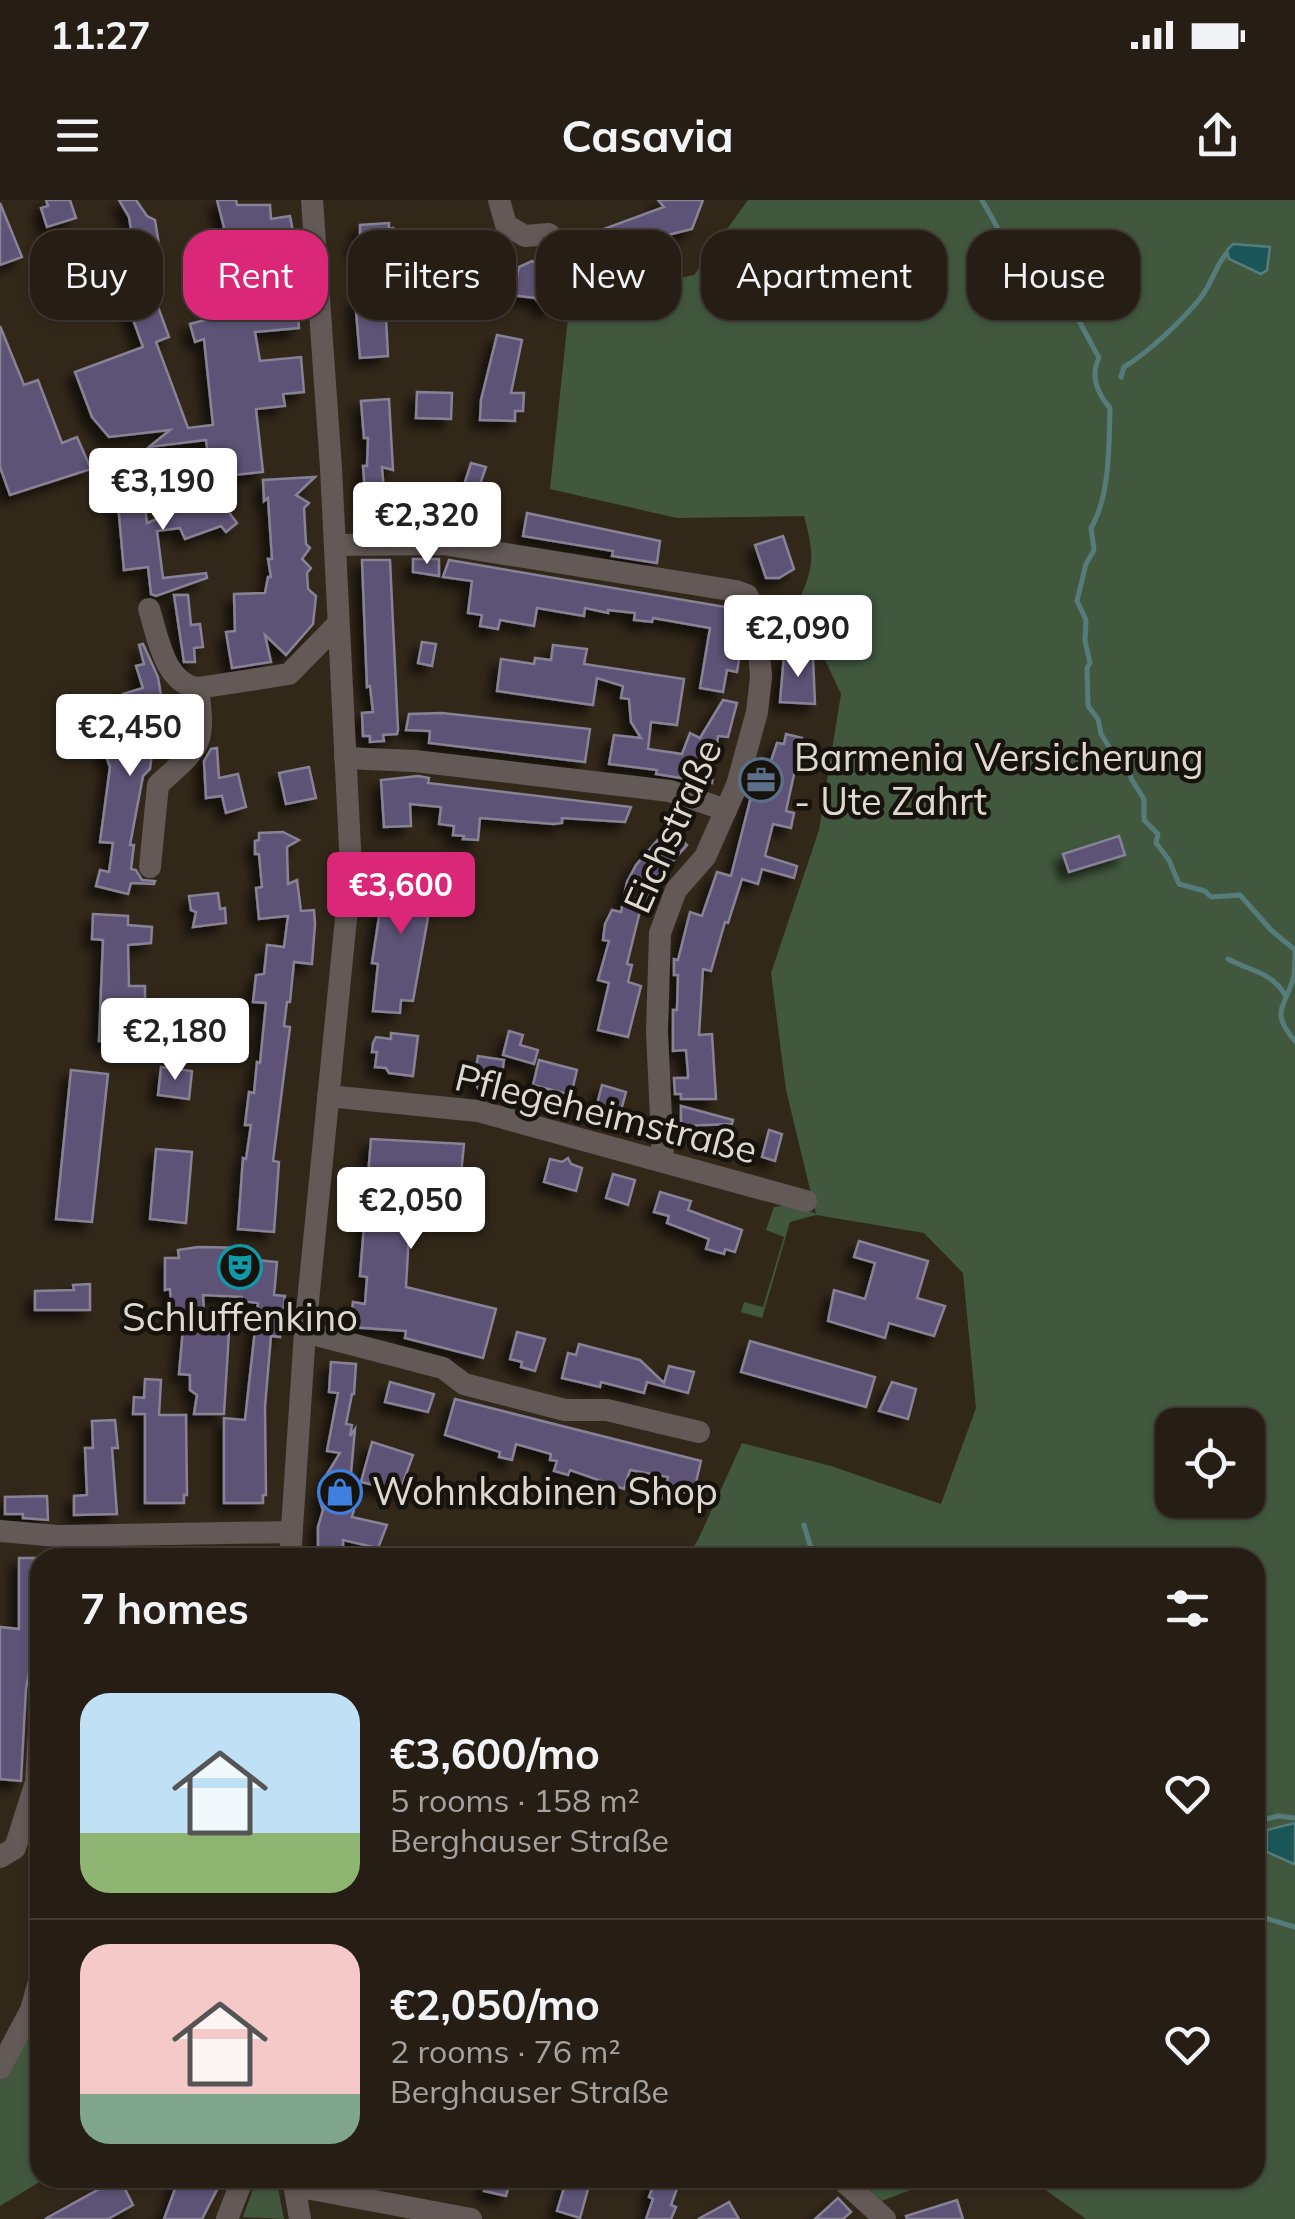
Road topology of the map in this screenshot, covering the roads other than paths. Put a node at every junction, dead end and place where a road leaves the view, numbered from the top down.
1 (312, 200) edge
2 (499, 200) edge
3 (536, 235) edge
4 (335, 546) junction
5 (149, 609) dead end
6 (338, 624) junction
7 (198, 688) junction
8 (345, 758) junction
9 (726, 810) junction
10 (150, 866) dead end
11 (328, 1096) junction
12 (663, 1161) junction
13 (806, 1201) dead end
14 (305, 1332) junction
15 (699, 1432) dead end
16 (0, 1531) edge
17 (290, 1532) junction
18 (290, 1548) edge
19 (30, 1805) edge
20 (0, 1858) edge
21 (30, 2012) edge
22 (0, 2068) edge
23 (239, 2188) edge
24 (295, 2188) edge
25 (323, 2188) edge
26 (851, 2188) edge
27 (228, 2219) edge
28 (300, 2219) edge
29 (471, 2219) edge
30 (885, 2219) edge

1 - 4 street
2 - 3 street
4 - 6 street
4 - 9 street, Eichstraße
5 - 7 street
6 - 7 street
6 - 8 street
7 - 10 street
8 - 9 street
8 - 11 street
9 - 12 street, Eichstraße
11 - 12 street, Pflegeheimstraße
11 - 14 street
12 - 13 street, Pflegeheimstraße
14 - 15 street
14 - 17 street
16 - 17 street
17 - 18 street
19 - 20 street
21 - 22 street
23 - 27 street
24 - 28 street
25 - 29 street
26 - 30 street

